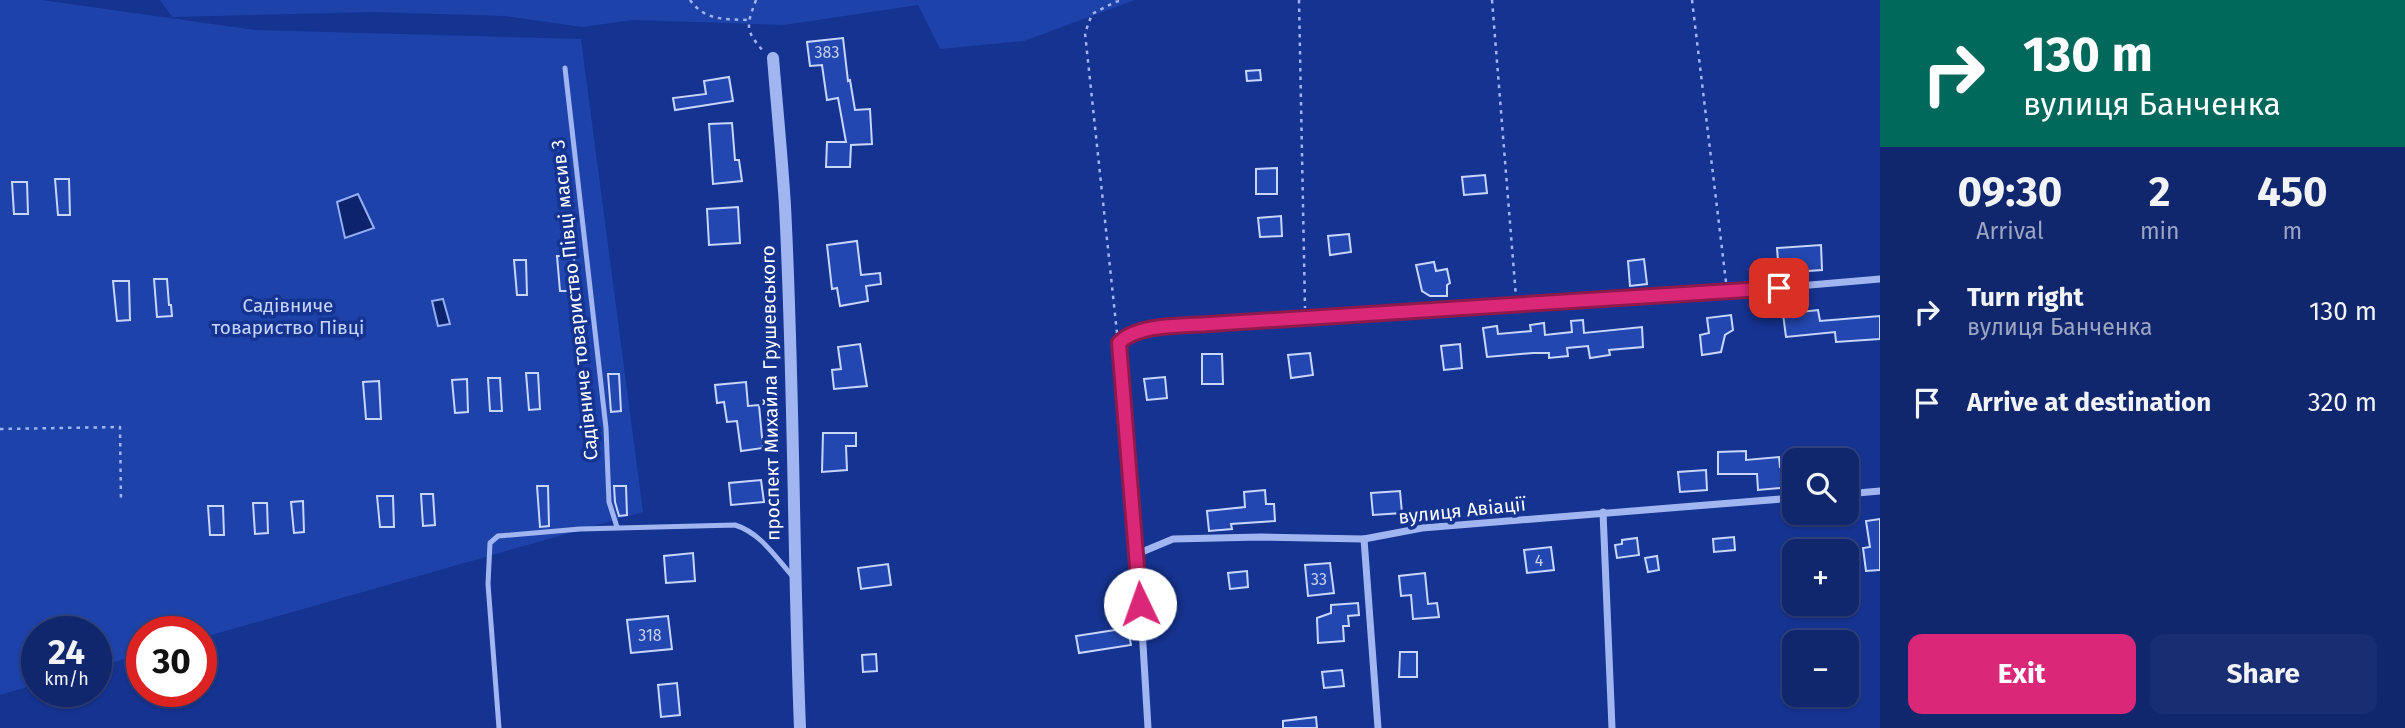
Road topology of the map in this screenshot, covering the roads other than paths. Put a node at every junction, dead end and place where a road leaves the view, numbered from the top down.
1 (772, 58) road end
2 (565, 68) dead end
3 (1880, 279) edge
4 (1880, 491) edge
5 (1859, 493) edge
6 (1782, 499) edge
7 (1603, 512) junction
8 (617, 527) junction
9 (1364, 538) junction
10 (1137, 554) junction
11 (794, 579) junction
12 (499, 728) edge
13 (800, 728) edge
14 (1147, 728) edge
15 (1378, 728) edge
16 (1612, 728) edge

1 - 11 street, проспект Михайла Грушевського
2 - 8 lane, Садівниче товариство Півці масив 3
3 - 10 street
4 - 5 street
6 - 7 street, вулиця Авіації
7 - 9 street, вулиця Авіації
7 - 16 street
8 - 11 lane
8 - 12 lane
9 - 10 street, вулиця Авіації
9 - 15 street
10 - 14 street
11 - 13 street, проспект Михайла Грушевського

